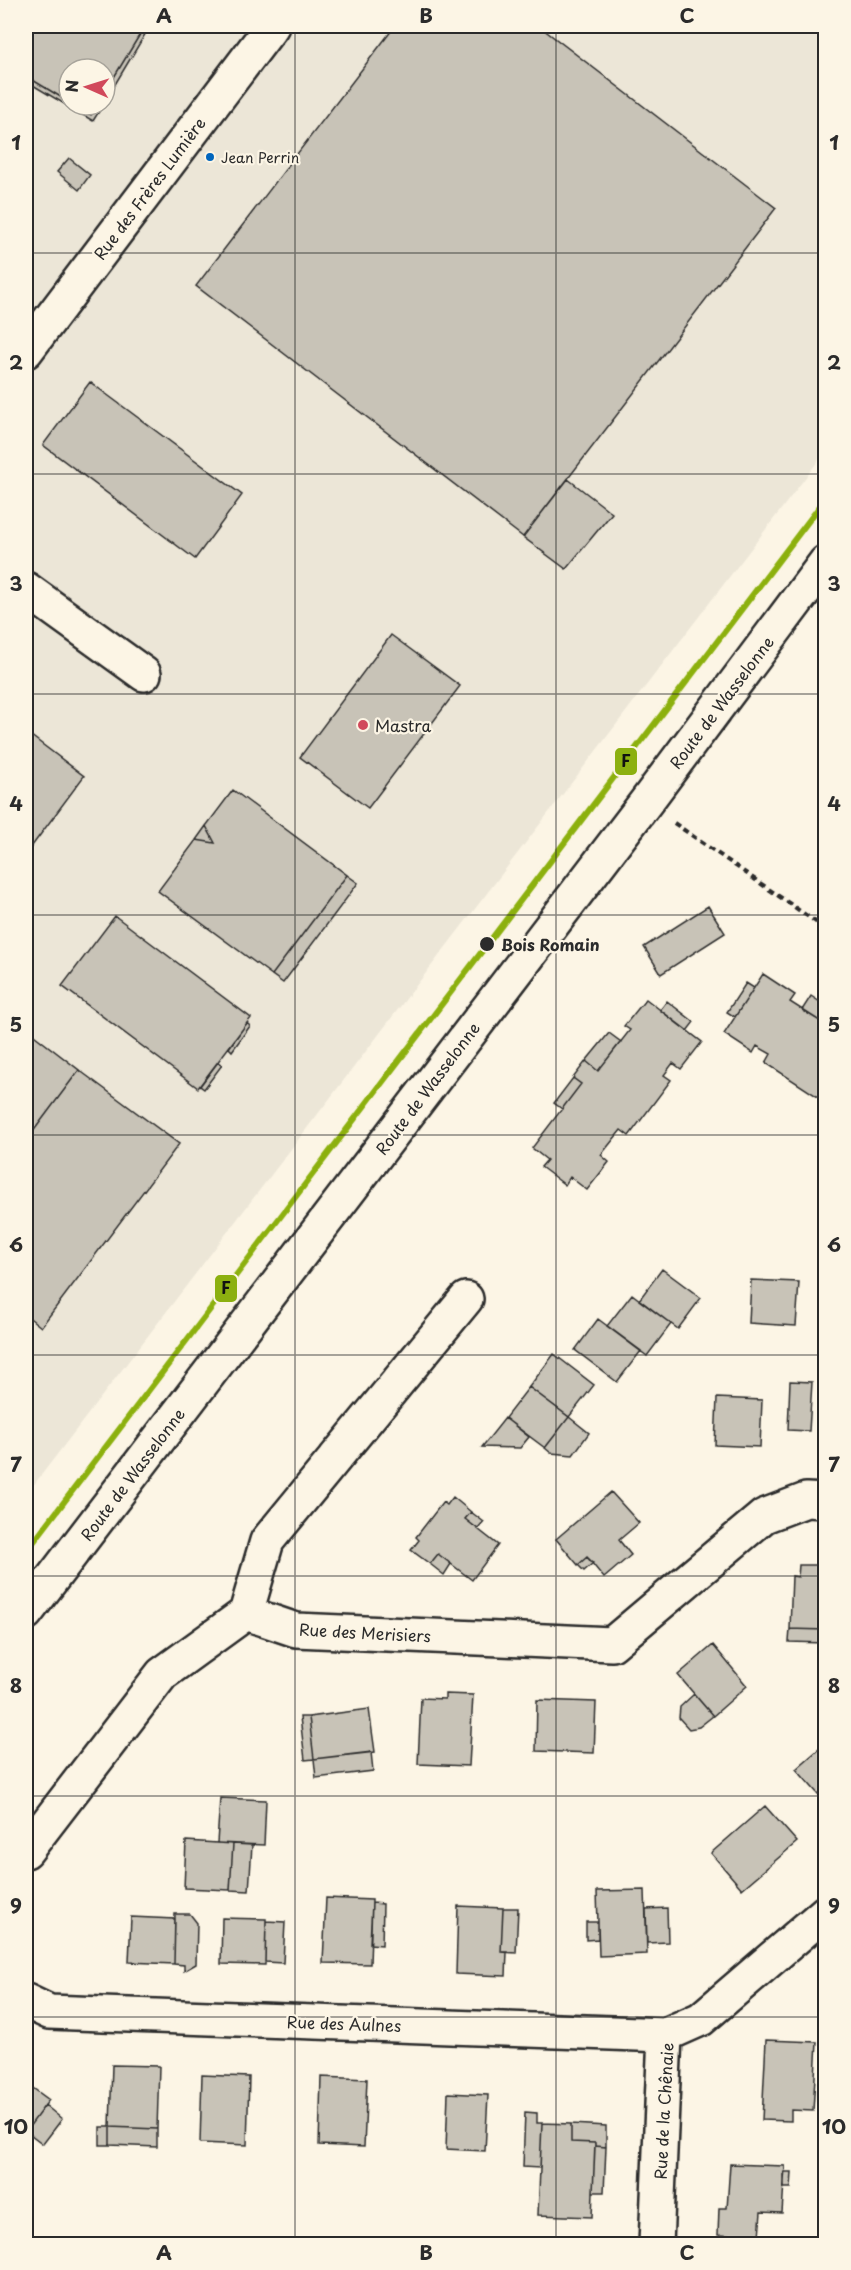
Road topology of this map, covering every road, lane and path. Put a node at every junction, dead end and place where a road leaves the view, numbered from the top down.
1 (272, 26) edge
2 (26, 351) edge
3 (825, 562) edge
4 (26, 589) edge
5 (144, 674) dead end
6 (646, 802) junction
7 (825, 929) edge
8 (466, 1299) dead end
9 (825, 1501) edge
10 (26, 1613) edge
11 (246, 1613) junction
12 (26, 1851) edge
13 (825, 1912) edge
14 (26, 2001) edge
15 (665, 2035) junction
16 (656, 2244) edge

1 - 2 street, Rue des Frères Lumière
3 - 6 street, Route de Wasselonne
4 - 5 street
6 - 7 path
6 - 10 street, Route de Wasselonne
8 - 11 street
9 - 11 street, Rue des Merisiers
11 - 12 street
13 - 15 street, Rue de la Chênaie
14 - 15 street, Rue des Aulnes
15 - 16 street, Rue de la Chênaie

